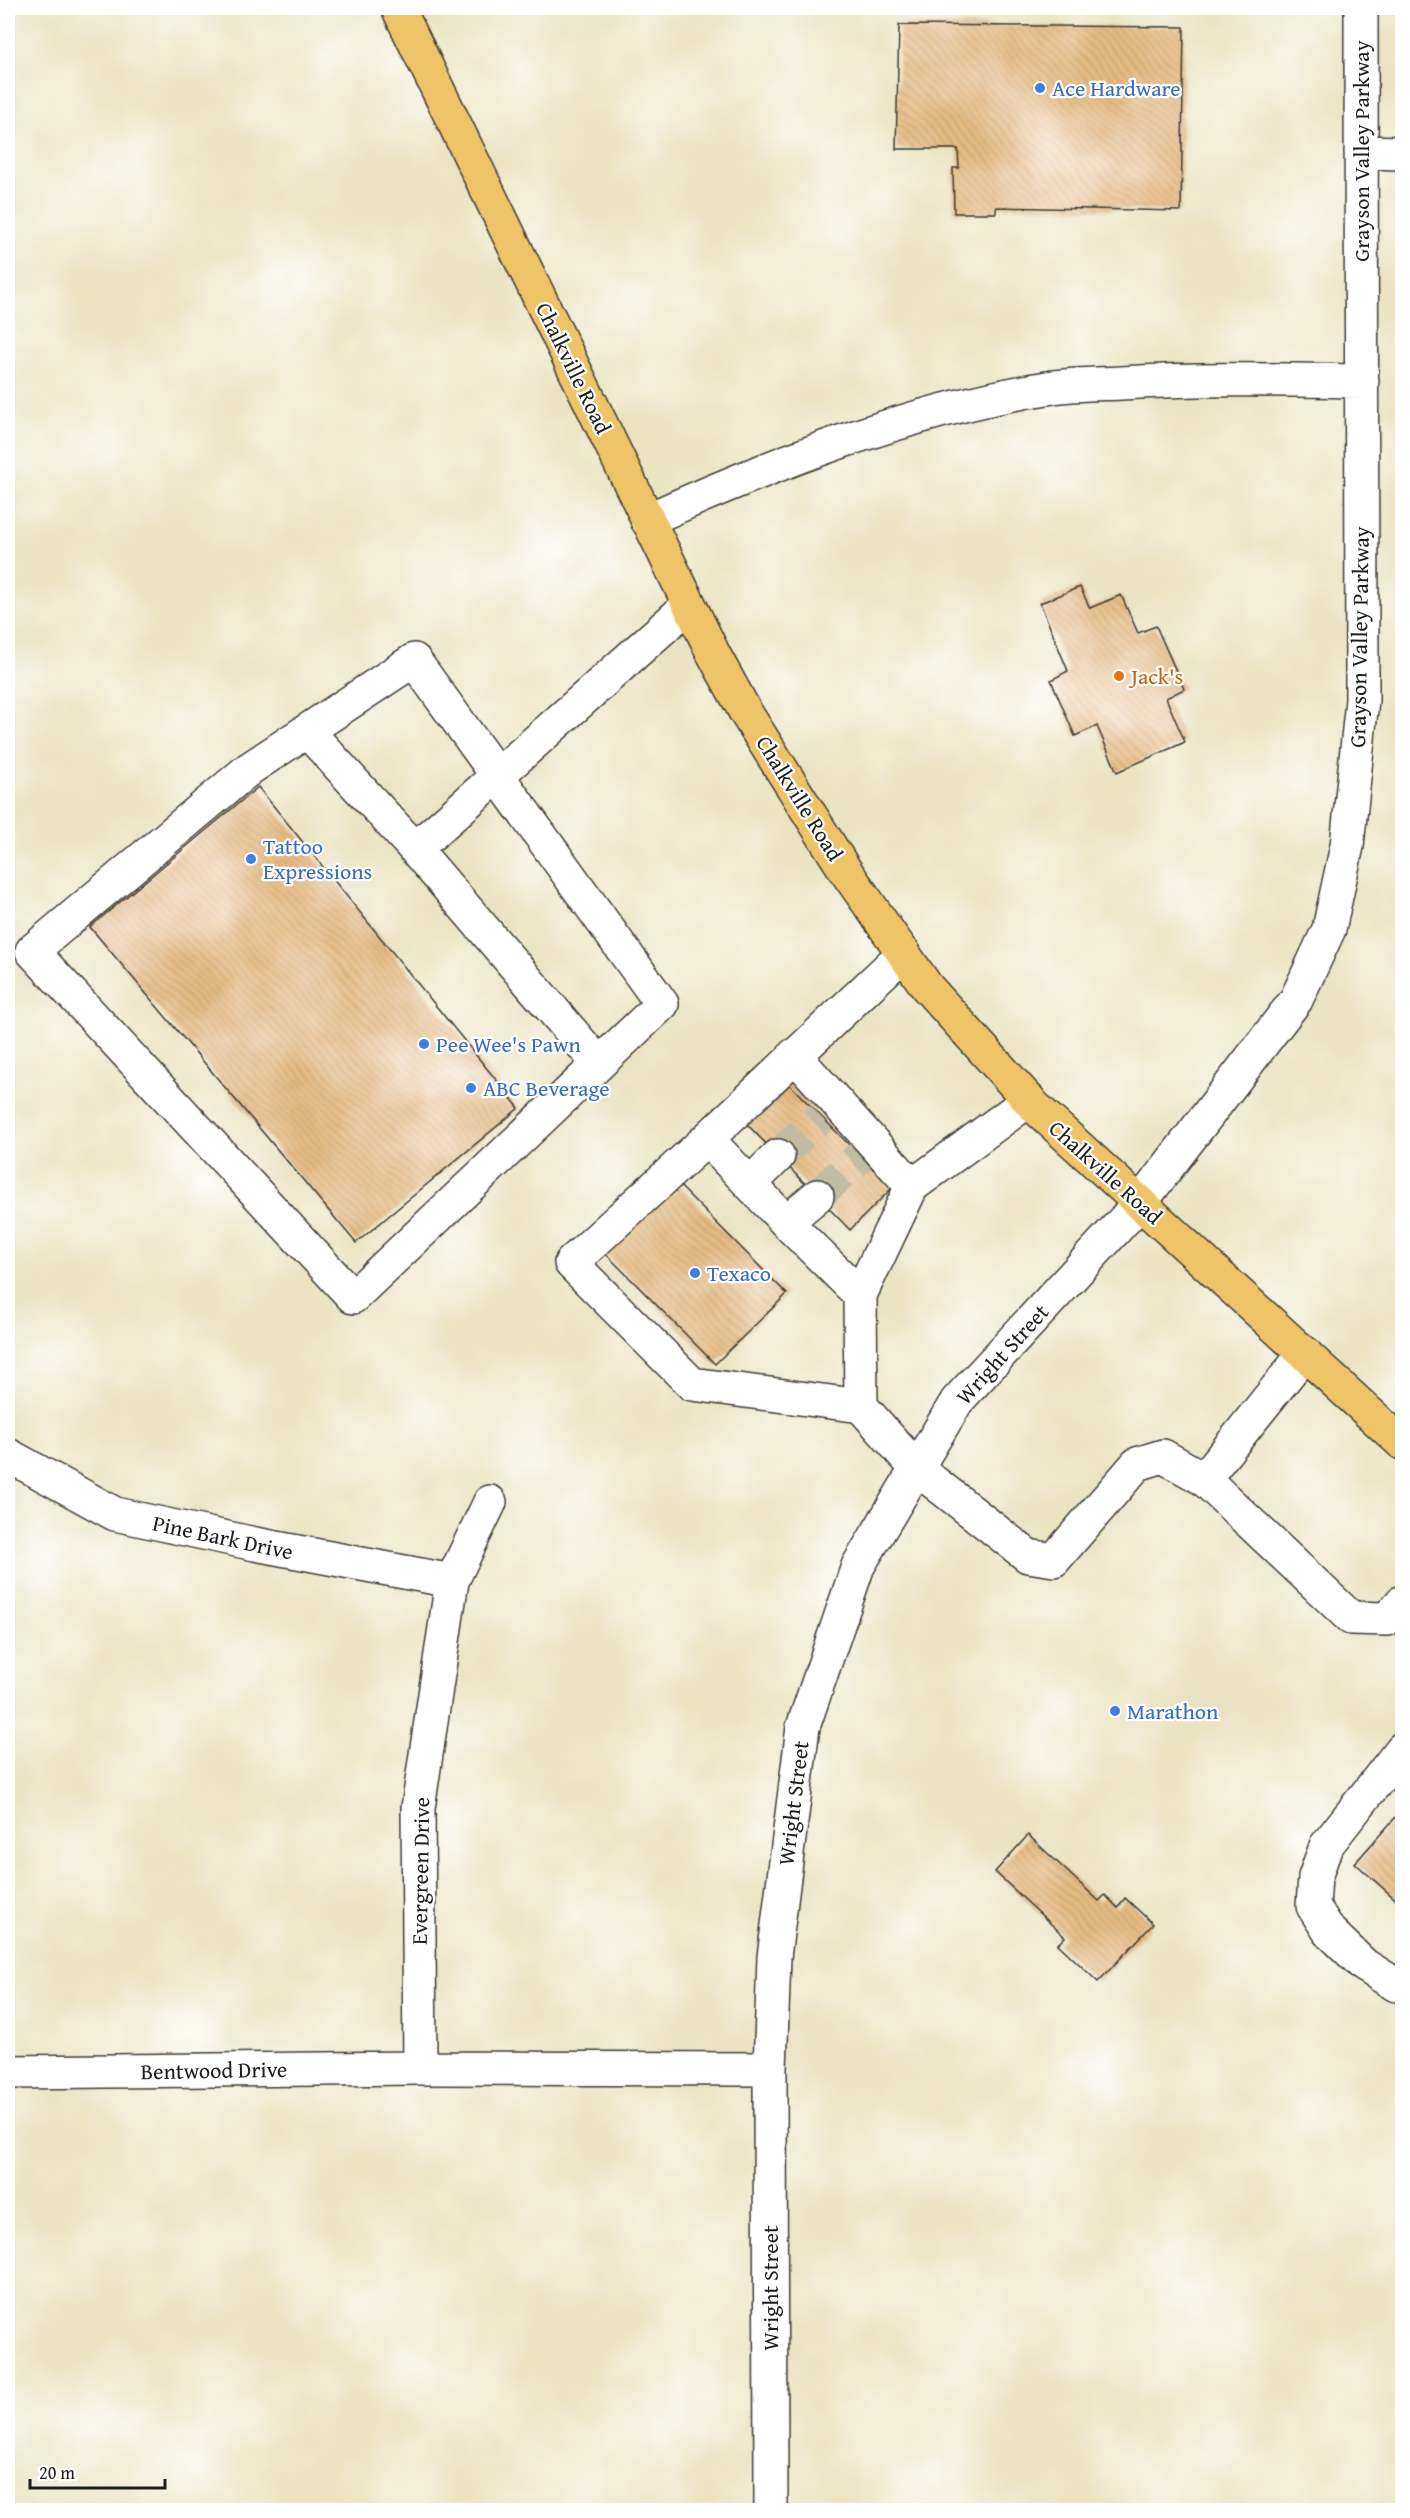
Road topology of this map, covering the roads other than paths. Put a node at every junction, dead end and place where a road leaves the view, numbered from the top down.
1 (398, 8) edge
2 (1361, 8) edge
3 (1361, 152) junction
4 (1402, 153) edge
5 (1362, 381) junction
6 (647, 519) junction
7 (689, 605) junction
8 (307, 731) junction
9 (498, 775) junction
10 (415, 849) junction
11 (904, 953) junction
12 (794, 1055) junction
13 (599, 1064) junction
14 (1029, 1100) junction
15 (707, 1139) junction
16 (778, 1156) tunnel mouth
17 (750, 1184) junction
18 (912, 1186) junction
19 (817, 1196) tunnel mouth
20 (1140, 1203) junction
21 (786, 1222) junction
22 (860, 1295) junction
23 (1305, 1353) junction
24 (861, 1406) junction
25 (1402, 1443) edge
26 (8, 1455) edge
27 (916, 1468) junction
28 (1204, 1479) junction
29 (490, 1502) dead end
30 (452, 1581) junction
31 (1402, 1602) edge
32 (1402, 1749) edge
33 (1402, 1984) edge
34 (420, 2068) junction
35 (770, 2069) junction
36 (8, 2072) edge
37 (771, 2511) edge

1 - 6 main road, Chalkville Road
2 - 3 street, Grayson Valley Parkway
3 - 4 street
3 - 5 street, Grayson Valley Parkway
5 - 6 street
5 - 20 street, Grayson Valley Parkway
6 - 7 main road, Chalkville Road
7 - 9 street
7 - 11 main road, Chalkville Road
8 - 9 street
8 - 10 street
8 - 13 street
9 - 10 street
9 - 13 street
10 - 13 street
11 - 12 street
11 - 14 main road, Chalkville Road
12 - 15 street
12 - 18 street
14 - 18 street
14 - 20 main road, Chalkville Road
15 - 17 street
15 - 24 street
16 - 17 street
17 - 21 street
18 - 22 street
19 - 21 street
20 - 23 main road, Chalkville Road
20 - 27 street, Wright Street
21 - 22 street
22 - 24 street
23 - 25 main road, Chalkville Road
23 - 28 street
24 - 27 street
26 - 30 street, Pine Bark Drive
27 - 28 street
27 - 35 street, Wright Street
28 - 31 street
29 - 30 street, Evergreen Drive
30 - 34 street, Evergreen Drive
32 - 33 street
34 - 35 street
34 - 36 street, Bentwood Drive
35 - 37 street, Wright Street

